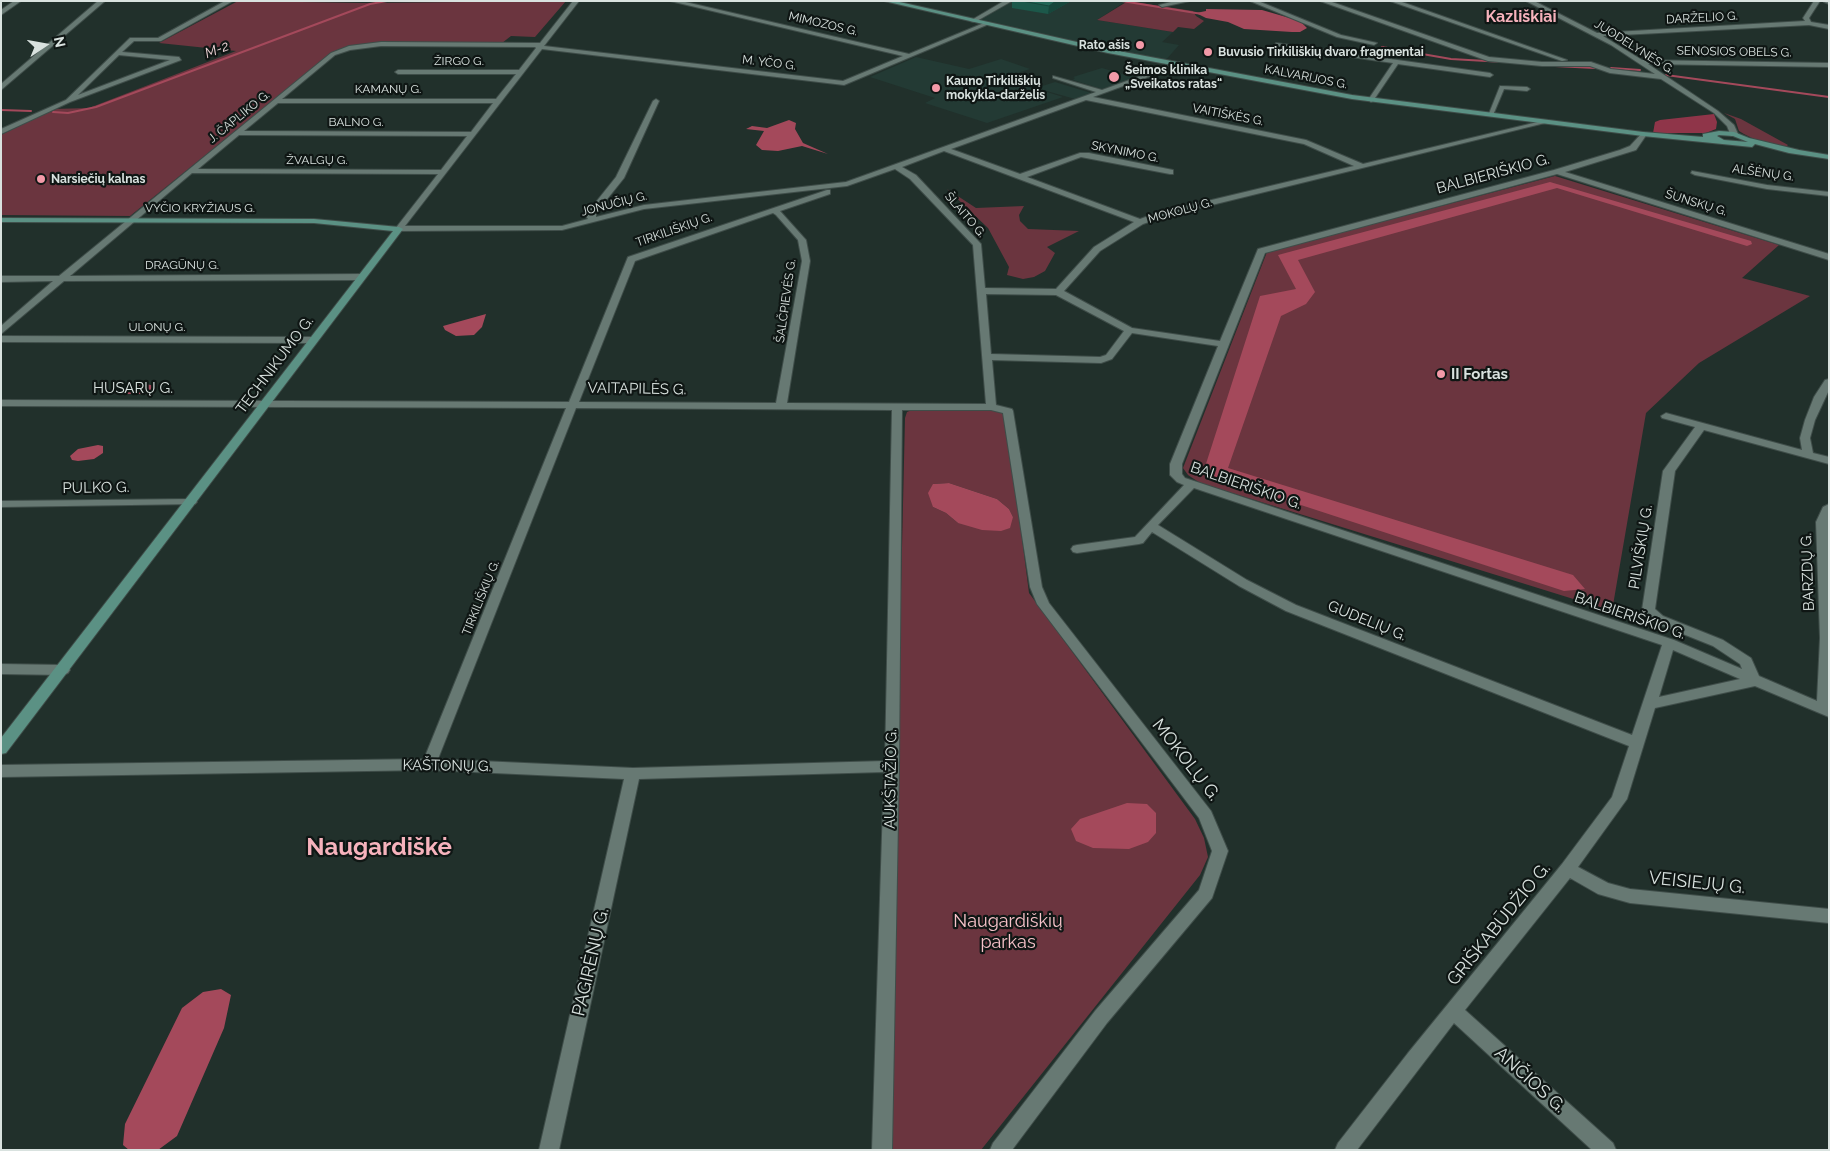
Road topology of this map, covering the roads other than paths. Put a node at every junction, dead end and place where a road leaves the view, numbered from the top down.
1 (18, 1) edge
2 (102, 1) edge
3 (230, 1) edge
4 (576, 1) edge
5 (673, 1) edge
6 (887, 1) edge
7 (1009, 1) edge
8 (1187, 1) edge
9 (1253, 1) edge
10 (1323, 1) edge
11 (1393, 1) edge
12 (1529, 1) edge
13 (1817, 1) edge
14 (1162, 5) dead end
15 (1, 13) edge
16 (973, 21) junction
17 (1809, 23) junction
18 (986, 24) junction
19 (1829, 27) edge
20 (1598, 35) junction
21 (1374, 43) dead end
22 (1276, 45) dead end
23 (539, 46) junction
24 (118, 53) junction
25 (910, 56) junction
26 (1639, 62) junction
27 (1396, 63) junction
28 (1573, 63) junction
29 (1179, 64) junction
30 (1829, 65) edge
31 (398, 72) dead end
32 (520, 72) junction
33 (1490, 76) dead end
34 (1055, 77) dead end
35 (1660, 77) junction
36 (1, 88) edge
37 (1527, 89) dead end
38 (1103, 92) junction
39 (1087, 98) junction
40 (1371, 100) junction
41 (68, 101) junction
42 (279, 101) junction
43 (498, 101) junction
44 (656, 101) dead end
45 (1490, 115) junction
46 (1724, 118) junction
47 (1546, 122) junction
48 (1, 132) edge
49 (240, 133) junction
50 (1723, 133) junction
51 (472, 134) junction
52 (1643, 134) junction
53 (1734, 134) junction
54 (1716, 137) junction
55 (1744, 142) junction
56 (945, 149) junction
57 (1829, 157) edge
58 (1361, 166) junction
59 (897, 167) junction
60 (192, 171) junction
61 (442, 172) junction
62 (1170, 172) dead end
63 (1557, 172) junction
64 (1695, 173) dead end
65 (1020, 177) junction
66 (834, 186) junction
67 (1829, 194) edge
68 (774, 211) junction
69 (1, 220) edge
70 (131, 220) junction
71 (594, 220) junction
72 (1140, 222) junction
73 (399, 229) junction
74 (1829, 257) edge
75 (362, 277) junction
76 (61, 278) junction
77 (1, 279) edge
78 (982, 291) junction
79 (1058, 292) junction
80 (1130, 330) junction
81 (1, 331) edge
82 (1, 339) edge
83 (313, 340) junction
84 (1223, 344) junction
85 (987, 357) junction
86 (1829, 382) edge
87 (1824, 398) edge
88 (265, 402) junction
89 (1, 403) edge
90 (575, 404) junction
91 (781, 406) junction
92 (991, 407) junction
93 (897, 408) junction
94 (1008, 411) joint
95 (1666, 416) dead end
96 (1701, 426) junction
97 (1808, 454) junction
98 (1829, 461) edge
99 (1192, 484) junction
100 (191, 502) junction
101 (3, 506) edge
102 (1829, 507) edge
103 (1151, 526) junction
104 (1077, 549) dead end
105 (1828, 638) edge
106 (1669, 643) junction
107 (1, 669) edge
108 (63, 670) junction
109 (1754, 681) junction
110 (1651, 704) junction
111 (1826, 711) edge
112 (1638, 744) junction
113 (1, 749) edge
114 (429, 764) junction
115 (892, 766) junction
116 (1, 771) edge
117 (633, 774) junction
118 (1568, 869) junction
119 (1829, 916) edge
120 (1454, 1011) junction
121 (549, 1150) edge
122 (882, 1150) edge
123 (1000, 1150) edge
124 (1345, 1150) edge
125 (1606, 1150) edge

1 - 15 street
2 - 36 street
3 - 24 street
4 - 23 street, TECHNIKUMO G.
5 - 25 street, MIMOZOS G.
6 - 16 main road, KALVARIJOS G.
7 - 16 street
8 - 14 street
9 - 21 street
10 - 28 street
11 - 28 street
12 - 20 street, JUODELYNĖS G.
13 - 17 street
16 - 18 main road, KALVARIJOS G.
17 - 19 street, DARŽELIO G.
17 - 20 street, DARŽELIO G.
18 - 25 street, M. YČO G.
18 - 29 main road, KALVARIJOS G.
20 - 26 street, JUODELYNĖS G.
22 - 27 street
23 - 25 street, M. YČO G.
23 - 32 street, TECHNIKUMO G.
23 - 42 street, J. ČAPLIKO G.
24 - 41 street
24 - 41 street
26 - 30 street, SENOSIOS OBELS G.
26 - 35 street, JUODELYNĖS G.
27 - 33 street
27 - 40 street
28 - 35 street
29 - 38 street, TIRKILIŠKIŲ G.
29 - 40 main road, KALVARIJOS G.
31 - 32 street, ŽIRGO G.
32 - 43 street, TECHNIKUMO G.
34 - 38 street
35 - 46 street, JUODELYNĖS G.
37 - 45 street
38 - 39 street, TIRKILIŠKIŲ G.
39 - 56 street, TIRKILIŠKIŲ G.
39 - 58 street, VAITIŠKĖS G.
40 - 45 main road, KALVARIJOS G.
41 - 48 street
42 - 43 street, KAMANŲ G.
42 - 49 street, J. ČAPLIKO G.
43 - 51 street, TECHNIKUMO G.
44 - 71 street
45 - 47 main road, KALVARIJOS G.
46 - 50 street
46 - 53 street, JUODELYNĖS G.
47 - 52 main road, KALVARIJOS G.
47 - 58 street, MOKOLŲ G.
49 - 51 street, BALNO G.
49 - 60 street, J. ČAPLIKO G.
50 - 53 main road
50 - 54 main road
51 - 61 street, TECHNIKUMO G.
52 - 54 main road, KALVARIJOS G.
52 - 63 street, BALBIERIŠKIO G.
53 - 55 main road
54 - 55 main road
55 - 57 main road
56 - 59 street, TIRKILIŠKIŲ G.
56 - 65 street
58 - 72 street, MOKOLŲ G.
59 - 66 street, TIRKILIŠKIŲ G.
59 - 78 street, ŠLAITO G.
60 - 61 street, ŽVALGŲ G.
60 - 70 street, J. ČAPLIKO G.
61 - 73 street, TECHNIKUMO G.
62 - 65 street, SKYNIMO G.
63 - 74 street, ŠUNSKŲ G.
63 - 84 street, BALBIERIŠKIO G.
64 - 67 street, ALŠĖNŲ G.
65 - 72 street
66 - 68 street, TIRKILIŠKIŲ G.
66 - 71 street, JONUČIŲ G.
68 - 90 street, TIRKILIŠKIŲ G.
68 - 91 street, ŠALČPIEVĖS G.
69 - 70 main road, VYČIO KRYŽIAUS G.
70 - 73 main road, VYČIO KRYŽIAUS G.
70 - 76 street, J. ČAPLIKO G.
71 - 73 street, JONUČIŲ G.
72 - 79 street, MOKOLŲ G.
73 - 75 main road, TECHNIKUMO G.
75 - 76 street, DRAGŪNŲ G.
75 - 83 main road, TECHNIKUMO G.
76 - 77 street, DRAGŪNŲ G.
76 - 81 street, J. ČAPLIKO G.
78 - 79 street
78 - 85 street, ŠLAITO G.
79 - 80 street
80 - 84 street
80 - 85 street
82 - 83 street, ULONŲ G.
83 - 88 main road, TECHNIKUMO G.
84 - 99 street, BALBIERIŠKIO G.
85 - 92 street
86 - 87 street
87 - 97 street
88 - 89 street, HUSARŲ G.
88 - 90 street, VAITAPILĖS G.
88 - 100 main road, TECHNIKUMO G.
90 - 91 street, VAITAPILĖS G.
90 - 114 street, TIRKILIŠKIŲ G.
91 - 93 street, VAITAPILĖS G.
92 - 93 street, VAITAPILĖS G.
92 - 94 street, VAITAPILĖS G.
93 - 115 street, AUKŠTAŽIO G.
94 - 123 street, MOKOLŲ G.
95 - 96 street
96 - 97 street
96 - 109 street, PILVIŠKIŲ G.
97 - 98 street
99 - 103 street
99 - 106 street, BALBIERIŠKIO G.
100 - 101 street, PULKO G.
100 - 108 main road, TECHNIKUMO G.
102 - 105 street, BARZDŲ G.
103 - 104 street
103 - 112 street, GUDELIŲ G.
105 - 111 street, BARZDŲ G.
106 - 109 street, BALBIERIŠKIO G.
106 - 110 street, GRIŠKABŪDŽIO G.
107 - 108 street
108 - 113 main road, TECHNIKUMO G.
109 - 110 street
109 - 111 street, BALBIERIŠKIO G.
110 - 112 street, GRIŠKABŪDŽIO G.
112 - 118 street, GRIŠKABŪDŽIO G.
114 - 116 street, KAŠTONŲ G.
114 - 117 street, KAŠTONŲ G.
115 - 117 street, KAŠTONŲ G.
115 - 122 street, AUKŠTAŽIO G.
117 - 121 street, PAGIRĖNŲ G.
118 - 119 street, VEISIEJŲ G.
118 - 120 street, GRIŠKABŪDŽIO G.
120 - 124 street, GRIŠKABŪDŽIO G.
120 - 125 street, ANČIOS G.

